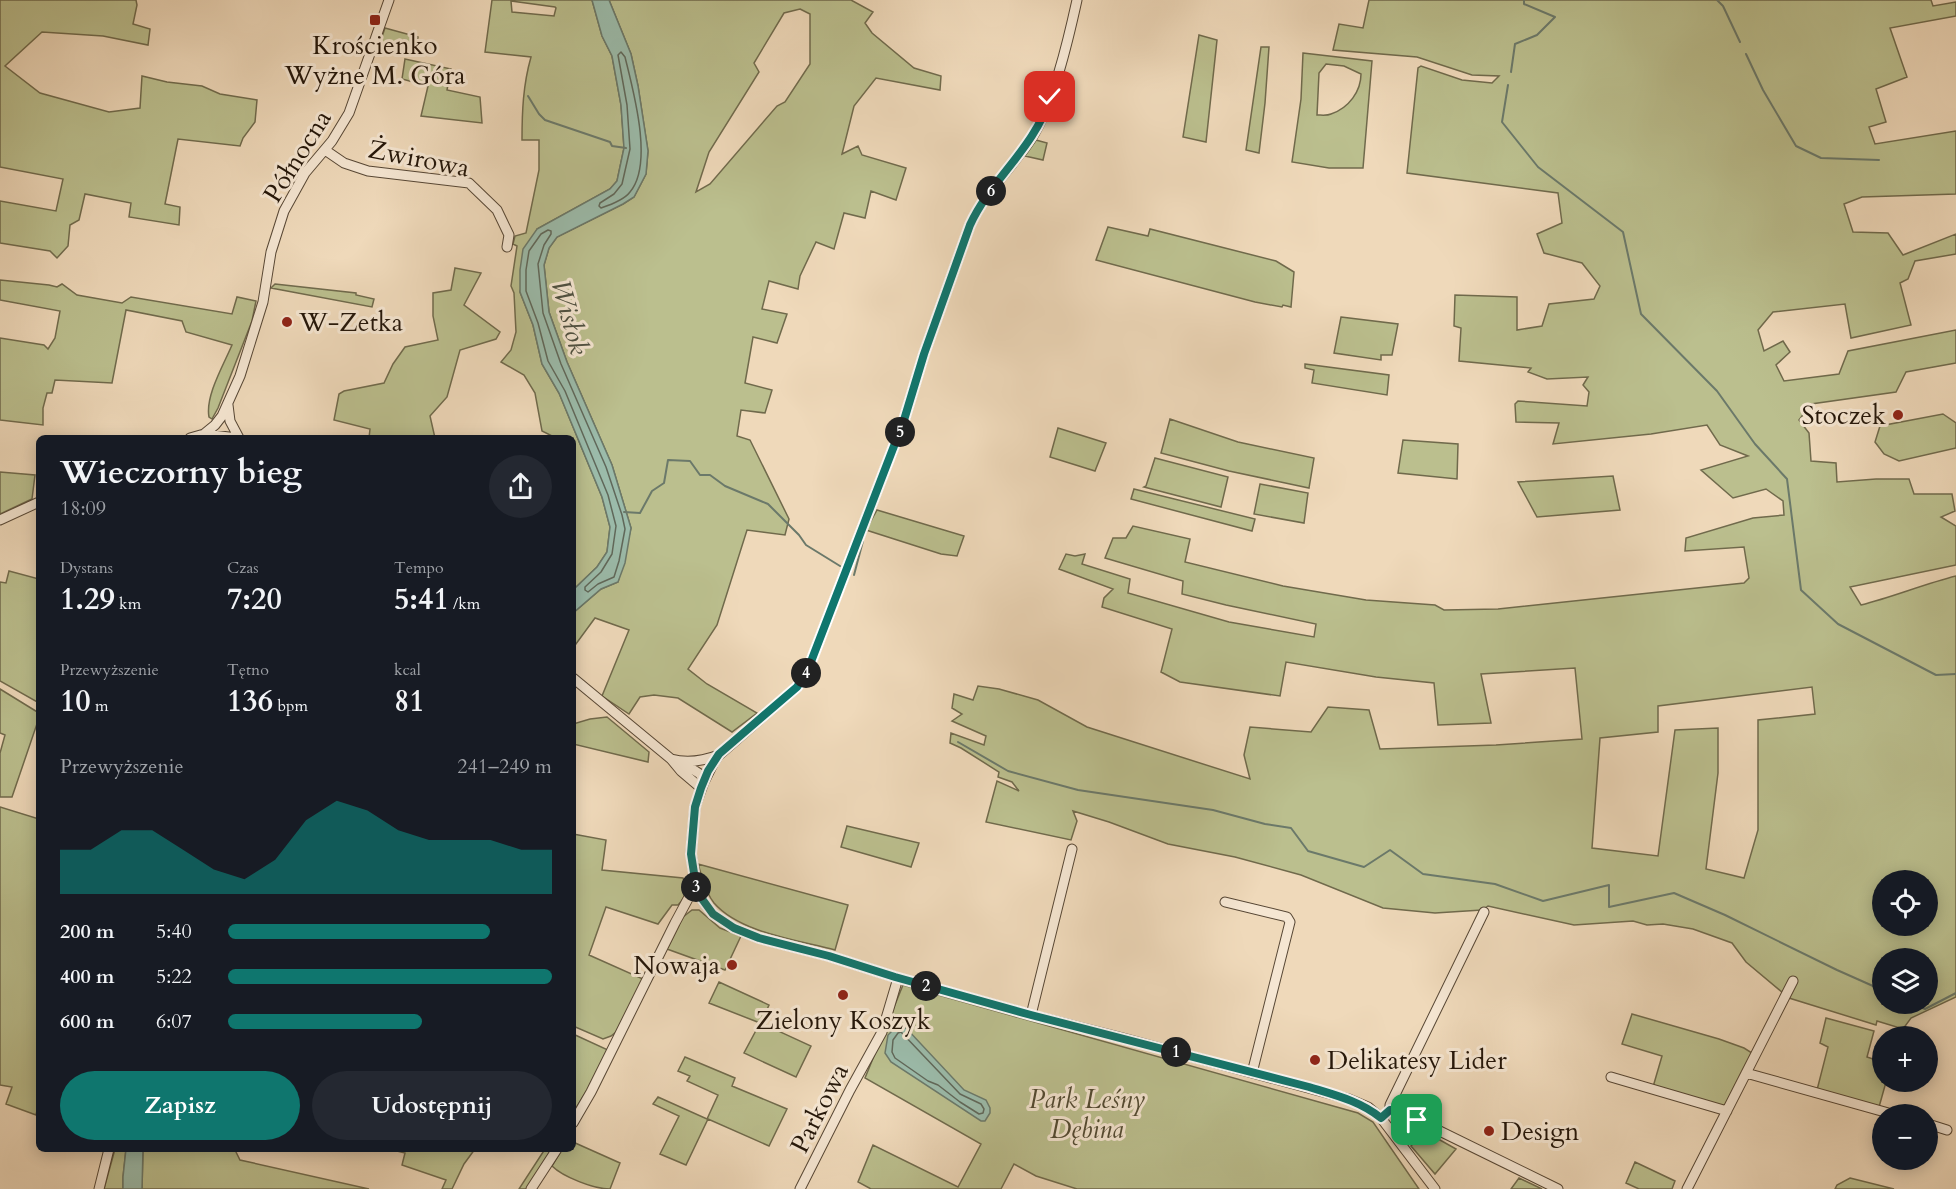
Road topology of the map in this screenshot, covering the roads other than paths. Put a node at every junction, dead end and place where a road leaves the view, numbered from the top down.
1 (389, 0) edge
2 (1077, 0) edge
3 (325, 150) junction
4 (507, 247) dead end
5 (228, 405) junction
6 (204, 434) junction
7 (200, 435) edge
8 (212, 435) edge
9 (237, 435) edge
10 (36, 503) edge
11 (0, 520) edge
12 (576, 680) edge
13 (719, 754) junction
14 (676, 761) junction
15 (703, 785) junction
16 (1072, 849) dead end
17 (697, 892) junction
18 (1225, 902) dead end
19 (1484, 912) dead end
20 (898, 978) junction
21 (1793, 981) dead end
22 (1031, 1015) junction
23 (1252, 1073) junction
24 (1746, 1073) junction
25 (1611, 1077) dead end
26 (1872, 1108) edge
27 (1390, 1110) junction
28 (1726, 1111) junction
29 (576, 1118) edge
30 (1381, 1118) junction
31 (1938, 1127) edge
32 (1947, 1130) dead end
33 (108, 1152) edge
34 (555, 1152) edge
35 (99, 1189) edge
36 (531, 1189) edge
37 (800, 1189) edge
38 (1435, 1189) edge
39 (1558, 1189) edge
40 (1687, 1189) edge

1 - 3 street, Północna
2 - 13 street
3 - 4 street, Żwirowa
3 - 5 street, Północna
5 - 6 street, Północna
5 - 9 street
6 - 7 street
6 - 8 street
10 - 11 street
12 - 14 street
13 - 14 street
13 - 15 street
14 - 15 street
15 - 17 street
16 - 22 street
17 - 20 street
17 - 29 street
18 - 23 street
19 - 27 street
20 - 22 street
20 - 37 street, Parkowa
21 - 24 street
22 - 23 street
23 - 30 street
24 - 26 street
24 - 28 street
25 - 28 street
27 - 30 street
27 - 39 street
28 - 40 street
30 - 38 street
31 - 32 street
33 - 35 street
34 - 36 street

